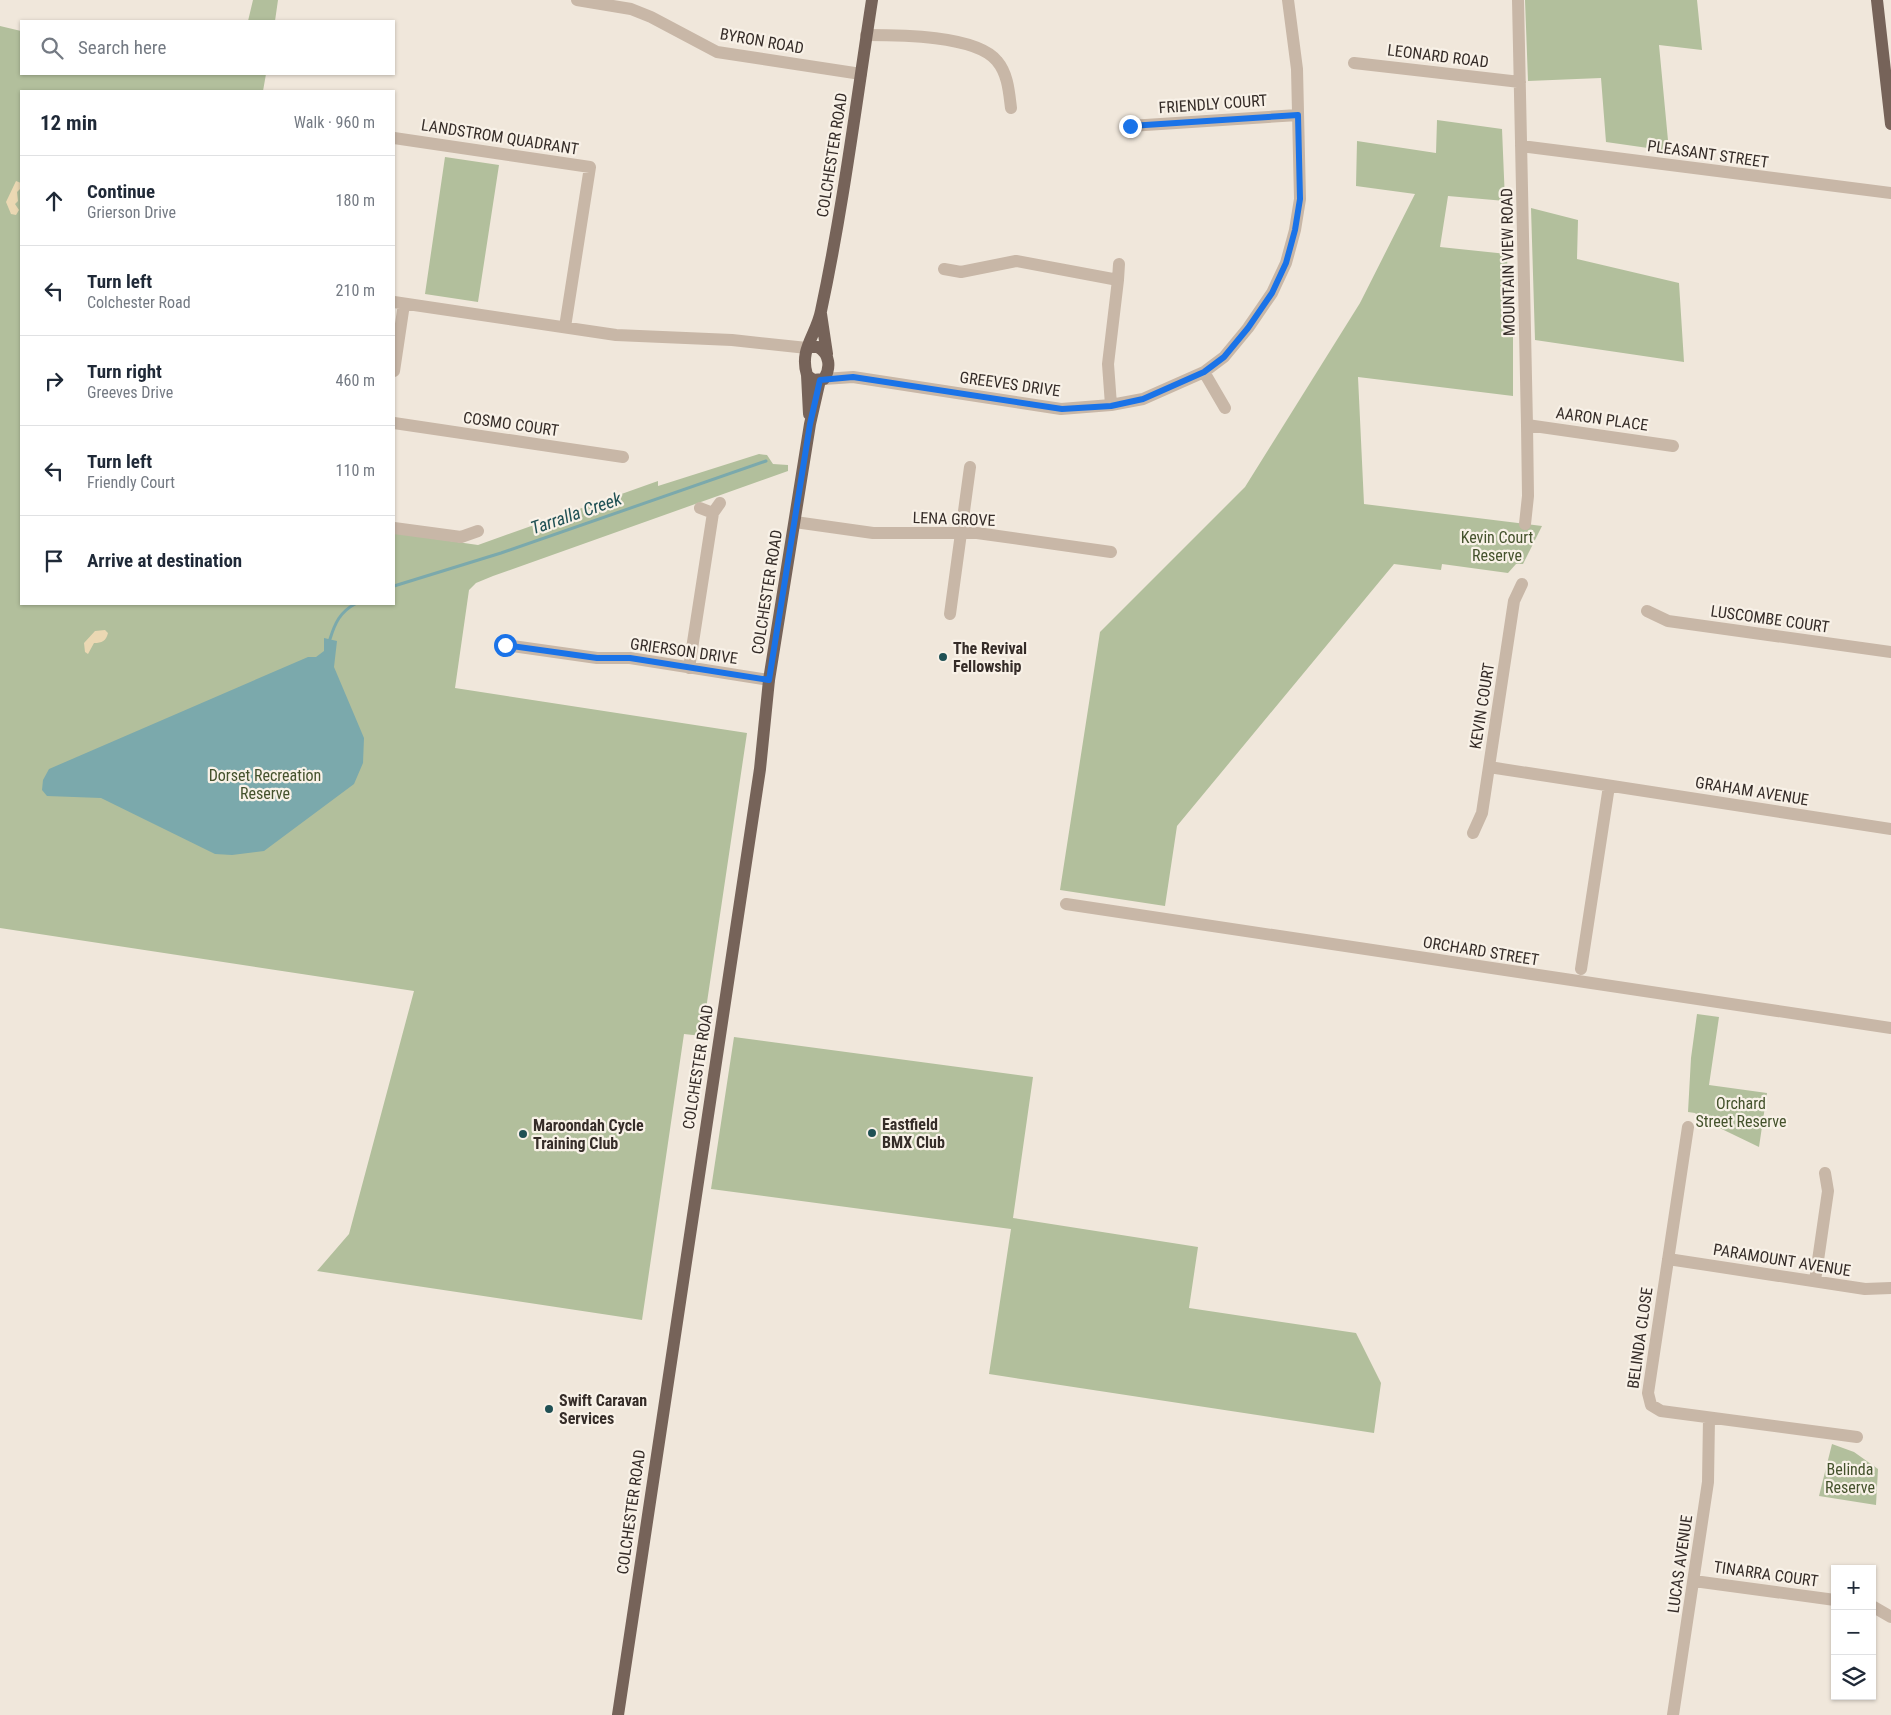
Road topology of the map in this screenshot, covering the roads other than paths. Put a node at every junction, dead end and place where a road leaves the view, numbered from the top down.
1 (578, 0) edge
2 (872, 0) edge
3 (1288, 0) edge
4 (1518, 0) edge
5 (1877, 0) edge
6 (866, 35) junction
7 (1354, 63) dead end
8 (861, 74) junction
9 (1520, 82) junction
10 (1011, 108) dead end
11 (1890, 110) edge
12 (1298, 115) junction
13 (1891, 124) edge
14 (1130, 126) dead end
15 (395, 138) edge
16 (1522, 146) junction
17 (1891, 194) edge
18 (1119, 264) dead end
19 (944, 269) dead end
20 (1118, 280) junction
21 (399, 303) edge
22 (821, 314) junction
23 (565, 327) junction
24 (806, 352) junction
25 (395, 357) edge
26 (828, 359) junction
27 (1204, 372) junction
28 (807, 375) junction
29 (853, 377) junction
30 (822, 380) junction
31 (1111, 406) junction
32 (1225, 408) dead end
33 (395, 423) edge
34 (810, 424) junction
35 (1528, 425) junction
36 (1673, 446) dead end
37 (623, 456) dead end
38 (970, 467) dead end
39 (700, 508) dead end
40 (795, 522) junction
41 (1525, 524) dead end
42 (395, 528) edge
43 (478, 530) dead end
44 (961, 532) junction
45 (1111, 552) dead end
46 (1522, 584) dead end
47 (1647, 611) dead end
48 (950, 614) dead end
49 (505, 645) dead end
50 (1891, 652) edge
51 (689, 668) junction
52 (769, 680) junction
53 (1489, 767) junction
54 (1609, 786) junction
55 (1891, 829) edge
56 (1473, 833) dead end
57 (1066, 904) dead end
58 (1581, 969) dead end
59 (1891, 1028) edge
60 (1688, 1127) dead end
61 (1825, 1173) dead end
62 (1668, 1259) junction
63 (1815, 1281) junction
64 (1891, 1288) edge
65 (1709, 1418) junction
66 (1857, 1437) dead end
67 (1694, 1581) junction
68 (1831, 1599) edge
69 (1876, 1608) edge
70 (1891, 1617) edge
71 (618, 1715) edge
72 (1673, 1715) edge

1 - 8 street, BYRON ROAD
2 - 6 main road, COLCHESTER ROAD
3 - 12 street, GREEVES DRIVE
4 - 9 street, MOUNTAIN VIEW ROAD
5 - 11 main road
6 - 8 main road, COLCHESTER ROAD
6 - 10 street
7 - 9 street, LEONARD ROAD
8 - 22 main road, COLCHESTER ROAD
9 - 16 street, MOUNTAIN VIEW ROAD
11 - 13 main road
12 - 14 street, FRIENDLY COURT
12 - 27 street, GREEVES DRIVE
15 - 23 street, LANDSTROM QUADRANT
16 - 17 street, PLEASANT STREET
16 - 35 street, MOUNTAIN VIEW ROAD
18 - 20 street
19 - 20 street
20 - 31 street
21 - 23 street
21 - 25 street
22 - 24 main road, COLCHESTER ROAD
22 - 26 main road, COLCHESTER ROAD
23 - 24 street
24 - 26 main road
24 - 28 main road, COLCHESTER ROAD
26 - 29 street, GREEVES DRIVE
26 - 30 main road, COLCHESTER ROAD
27 - 31 street, GREEVES DRIVE
27 - 32 street
28 - 30 main road
28 - 34 main road, COLCHESTER ROAD
29 - 30 street, GREEVES DRIVE
29 - 31 street, GREEVES DRIVE
30 - 34 main road, COLCHESTER ROAD
33 - 37 street, COSMO COURT
34 - 40 main road, COLCHESTER ROAD
35 - 36 street, AARON PLACE
35 - 41 street, MOUNTAIN VIEW ROAD
38 - 44 street
39 - 51 street
40 - 44 street, LENA GROVE
40 - 52 main road, COLCHESTER ROAD
42 - 43 street
44 - 45 street, LENA GROVE
44 - 48 street
46 - 53 street, KEVIN COURT
47 - 50 street, LUSCOMBE COURT
49 - 51 street, GRIERSON DRIVE
51 - 52 street, GRIERSON DRIVE
52 - 71 main road, COLCHESTER ROAD
53 - 54 street, GRAHAM AVENUE
53 - 56 street, KEVIN COURT
54 - 55 street, GRAHAM AVENUE
54 - 58 street
57 - 59 street, ORCHARD STREET
60 - 62 street, BELINDA CLOSE
61 - 63 street
62 - 63 street, PARAMOUNT AVENUE
62 - 65 street, BELINDA CLOSE
63 - 64 street, PARAMOUNT AVENUE
65 - 66 street, BELINDA CLOSE
65 - 67 street, LUCAS AVENUE
67 - 68 street, TINARRA COURT
67 - 72 street, LUCAS AVENUE
69 - 70 street

